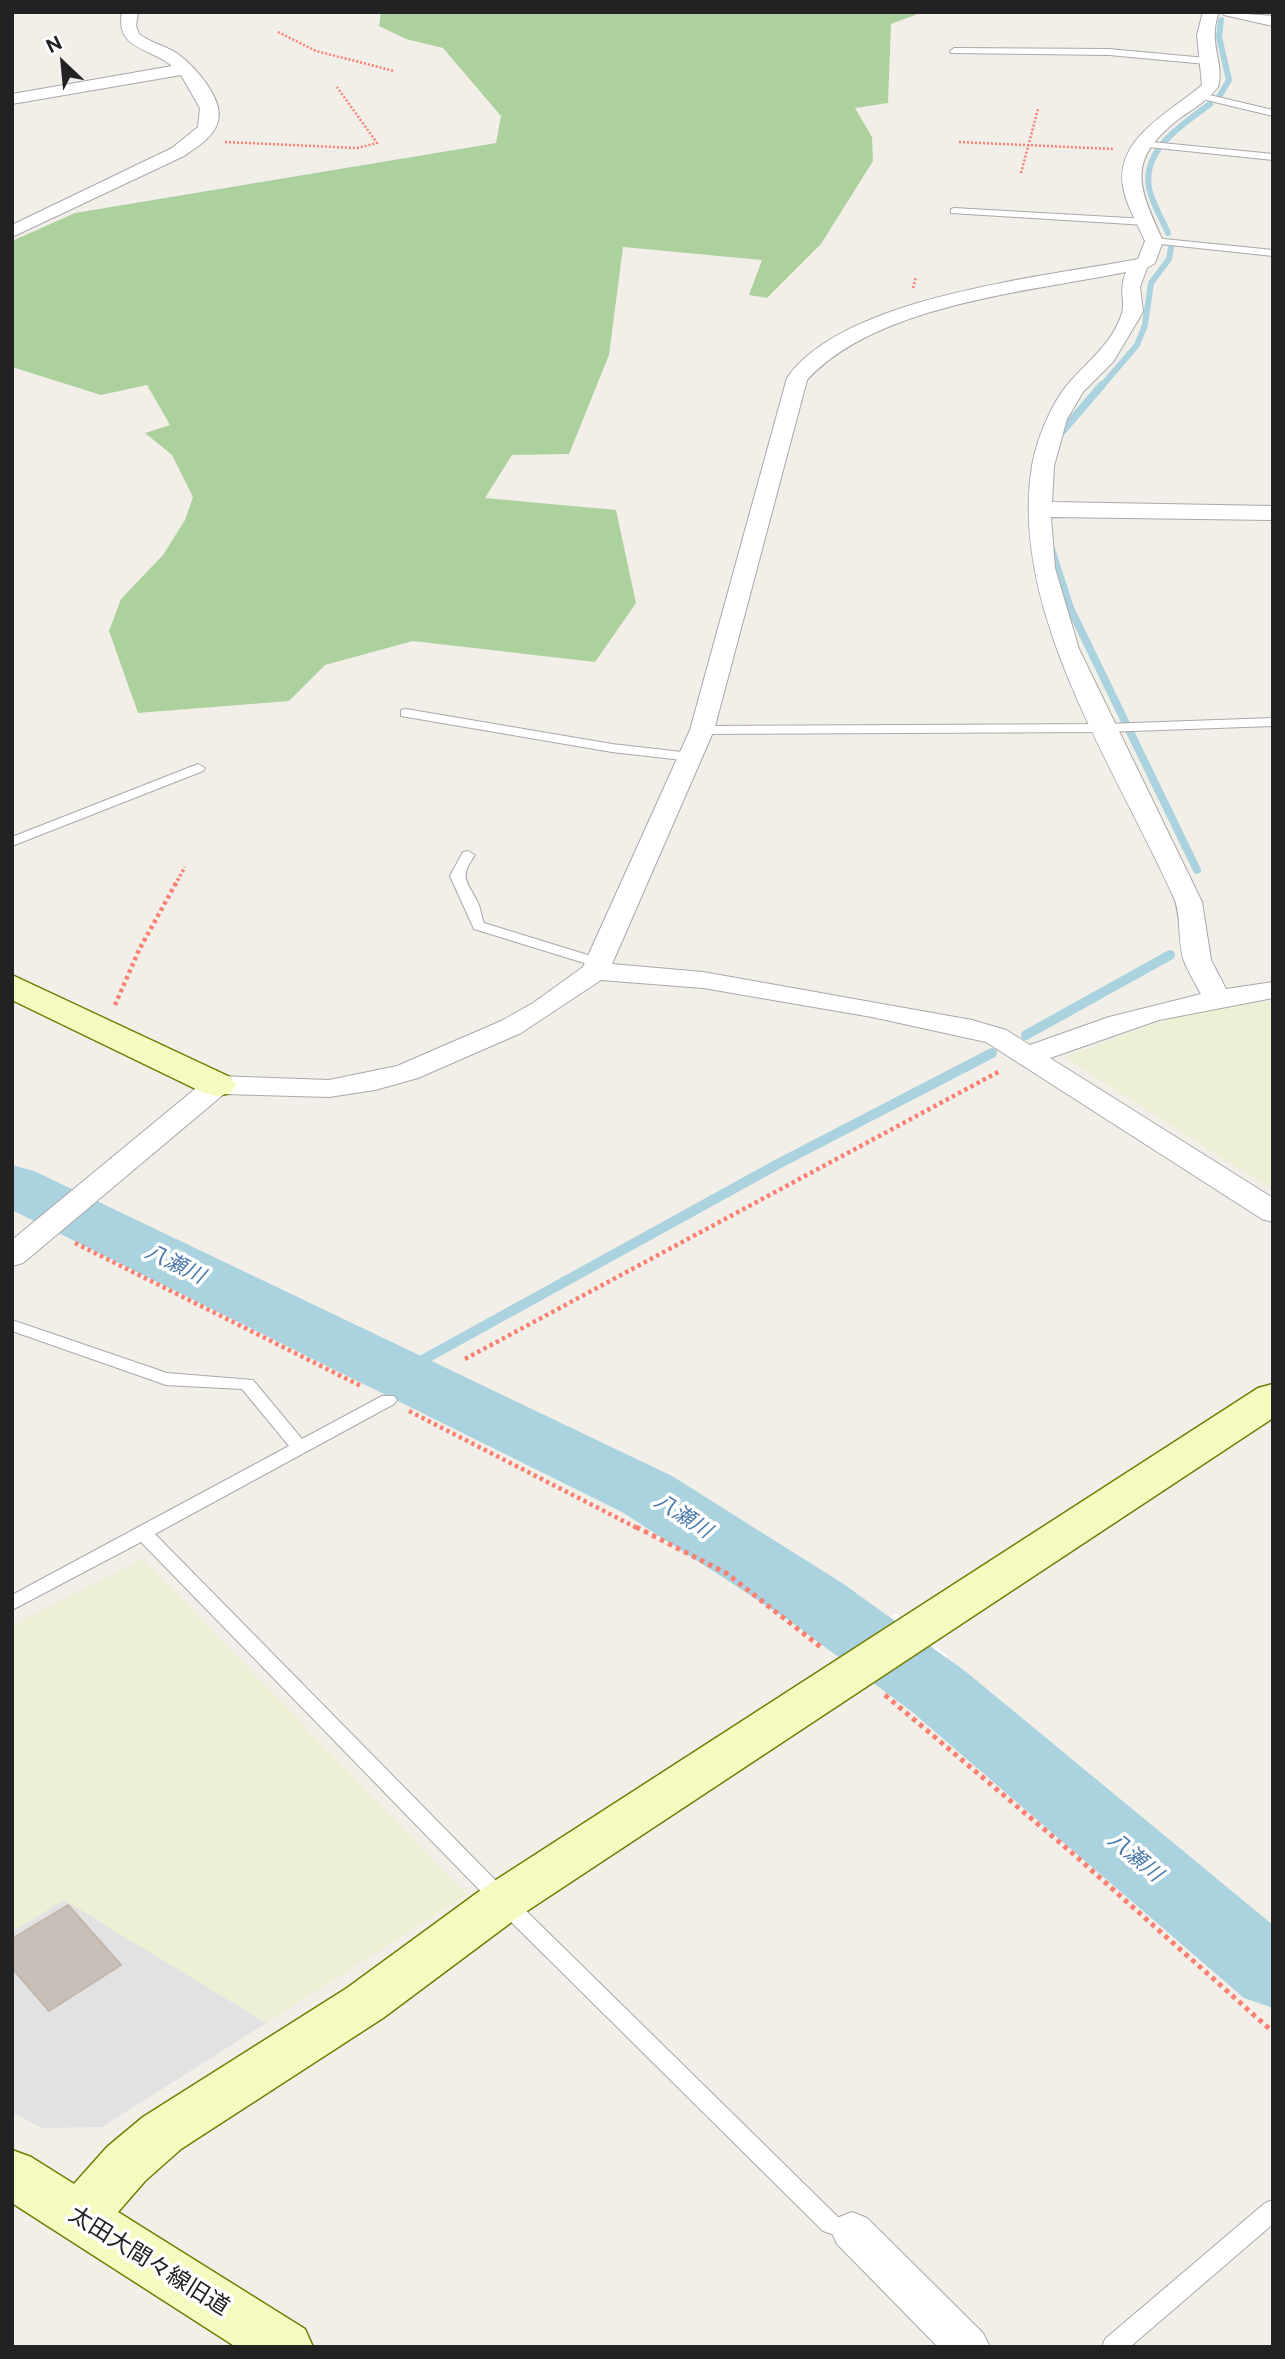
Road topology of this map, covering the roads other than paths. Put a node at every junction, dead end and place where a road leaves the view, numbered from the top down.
1 (130, 12) edge
2 (1211, 12) edge
3 (1230, 12) edge
4 (1273, 21) edge
5 (954, 51) dead end
6 (1206, 61) junction
7 (187, 69) junction
8 (1201, 96) junction
9 (12, 99) edge
10 (1273, 113) edge
11 (1140, 147) junction
12 (1273, 157) edge
13 (954, 211) dead end
14 (12, 232) edge
15 (1150, 232) junction
16 (1273, 253) edge
17 (1138, 267) junction
18 (1041, 508) junction
19 (1273, 513) edge
20 (406, 713) dead end
21 (1273, 722) edge
22 (1105, 728) junction
23 (702, 730) junction
24 (691, 757) junction
25 (198, 768) dead end
26 (12, 842) edge
27 (468, 855) dead end
28 (597, 967) junction
29 (12, 986) edge
30 (1273, 990) edge
31 (1216, 997) junction
32 (1029, 1056) junction
33 (217, 1085) junction
34 (1273, 1212) edge
35 (12, 1256) edge
36 (12, 1325) edge
37 (1273, 1398) edge
38 (388, 1400) road end
39 (300, 1448) junction
40 (143, 1533) junction
41 (12, 1604) edge
42 (503, 1901) junction
43 (12, 2174) edge
44 (1273, 2210) edge
45 (79, 2217) junction
46 (852, 2231) joint
47 (285, 2347) edge
48 (968, 2347) edge
49 (1113, 2347) edge

1 - 7 street
2 - 6 street
3 - 4 street
5 - 6 lane
6 - 8 street
7 - 9 street
7 - 14 street
8 - 10 lane
8 - 11 street
11 - 12 lane
11 - 15 street
13 - 15 lane
15 - 16 lane
15 - 17 street
17 - 18 street
17 - 23 street
18 - 19 street
18 - 22 street
20 - 24 lane
21 - 22 lane
22 - 23 lane
22 - 31 street
23 - 24 street
24 - 28 street
25 - 26 lane
27 - 28 lane
28 - 32 street
28 - 33 street
29 - 33 street
30 - 31 street
31 - 32 street
32 - 34 street
33 - 35 street
36 - 39 lane
37 - 42 street
38 - 39 lane
39 - 40 lane
40 - 41 lane
40 - 42 lane
42 - 45 street
42 - 46 lane
43 - 45 street, 太田大間々線旧道
44 - 49 lane
45 - 47 street, 太田大間々線旧道
46 - 48 street

